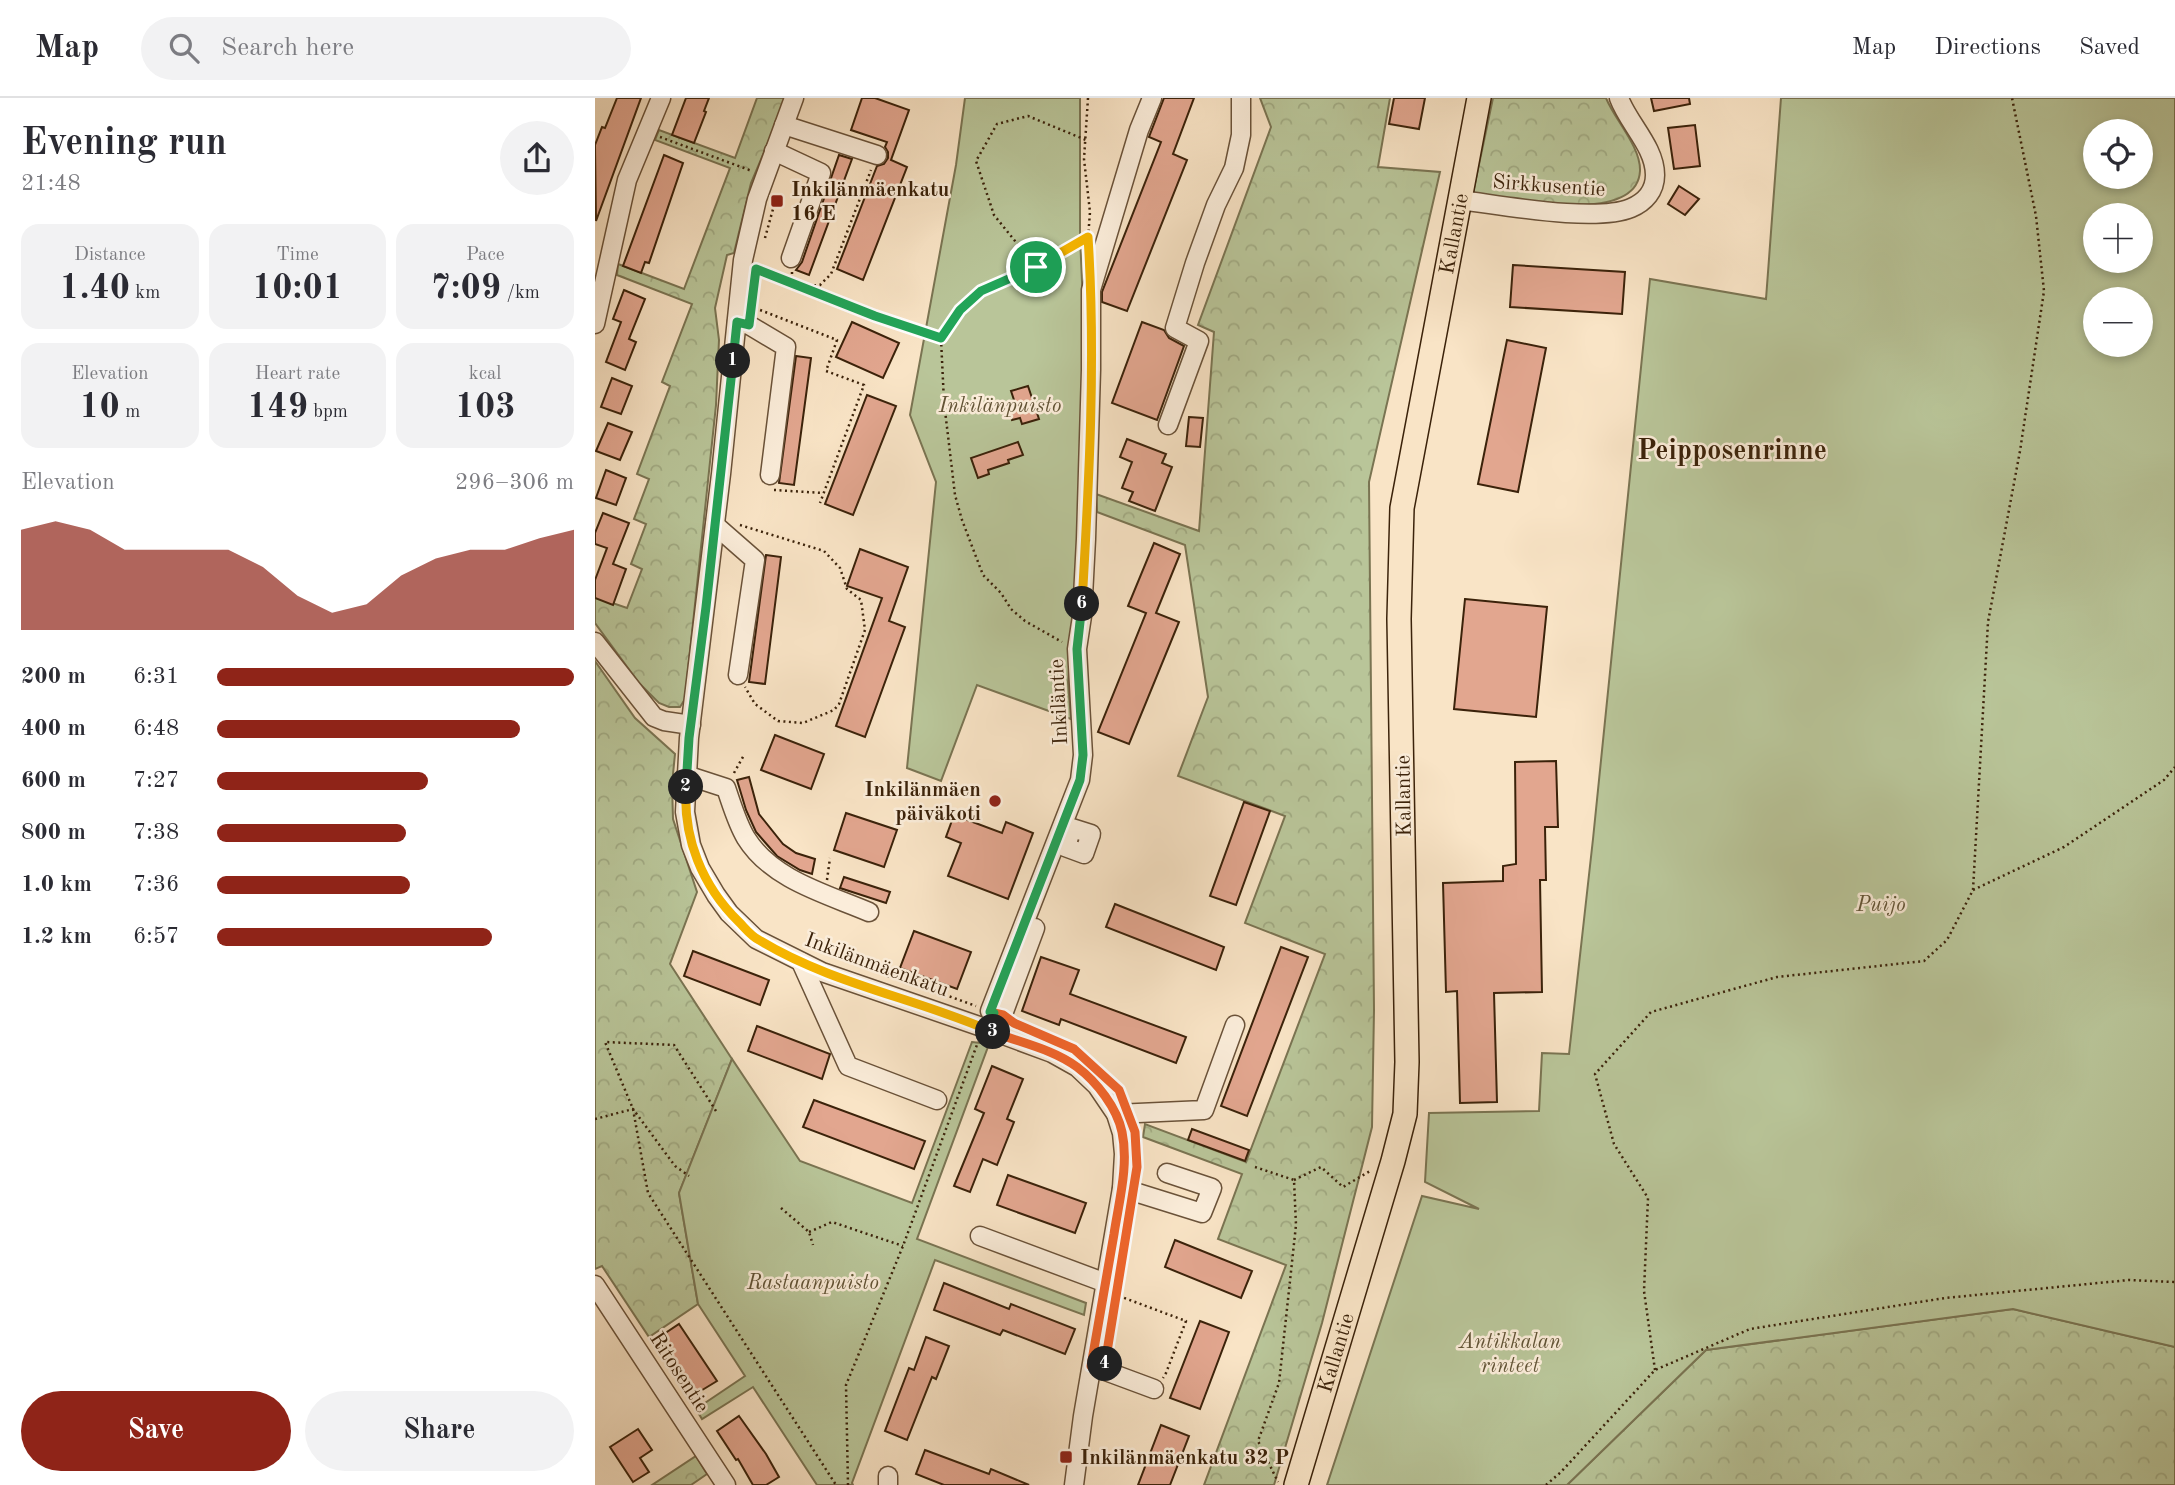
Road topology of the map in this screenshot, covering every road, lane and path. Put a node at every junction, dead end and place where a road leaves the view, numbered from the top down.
1 (661, 98) edge
2 (794, 98) edge
3 (1088, 98) edge
4 (1152, 98) edge
5 (1241, 98) edge
6 (1479, 98) edge
7 (1619, 98) edge
8 (2012, 98) edge
9 (783, 125) junction
10 (646, 132) junction
11 (1086, 140) junction
12 (774, 151) junction
13 (877, 155) joint
14 (765, 176) junction
15 (778, 190) dead end
16 (1460, 200) junction
17 (763, 246) dead end
18 (792, 258) joint
19 (1036, 267) junction
20 (756, 269) dead end
21 (798, 287) junction
22 (746, 318) junction
23 (595, 324) edge
24 (941, 338) junction
25 (1168, 425) dead end
26 (770, 475) joint
27 (823, 493) junction
28 (820, 503) dead end
29 (722, 527) junction
30 (595, 642) edge
31 (1077, 649) junction
32 (738, 675) joint
33 (691, 725) junction
34 (744, 755) dead end
35 (2175, 767) edge
36 (686, 775) junction
37 (726, 788) junction
38 (1065, 847) dead end
39 (830, 858) dead end
40 (1973, 890) junction
41 (825, 894) junction
42 (869, 912) dead end
43 (801, 962) junction
44 (882, 975) dead end
45 (988, 1023) junction
46 (1235, 1025) dead end
47 (937, 1100) dead end
48 (633, 1110) junction
49 (716, 1111) dead end
50 (1116, 1114) junction
51 (595, 1119) edge
52 (1255, 1167) dead end
53 (1378, 1167) dead end
54 (1167, 1172) dead end
55 (689, 1176) dead end
56 (1294, 1180) junction
57 (1122, 1188) junction
58 (781, 1208) dead end
59 (809, 1232) junction
60 (980, 1236) dead end
61 (813, 1245) dead end
62 (903, 1246) junction
63 (2175, 1282) edge
64 (595, 1285) edge
65 (1111, 1289) junction
66 (1115, 1303) dead end
67 (1091, 1366) junction
68 (1655, 1370) junction
69 (1154, 1389) joint
70 (726, 1485) edge
71 (836, 1485) edge
72 (848, 1485) edge
73 (1074, 1485) edge
74 (1279, 1485) edge
75 (1296, 1485) edge
76 (1546, 1485) edge

1 - 10 street
2 - 9 street, Inkilänmäenkatu
3 - 11 path
4 - 31 street, Inkiläntie
5 - 25 street
6 - 16 main road, Kallantie
7 - 16 street, Sirkkusentie
8 - 40 path
9 - 12 street, Inkilänmäenkatu
9 - 13 street
10 - 14 path
10 - 23 street
11 - 19 path
11 - 19 path
12 - 14 street, Inkilänmäenkatu
12 - 18 street
13 - 21 path
14 - 22 street, Inkilänmäenkatu
15 - 17 path
16 - 75 main road, Kallantie
18 - 21 path
19 - 24 path
20 - 21 path
21 - 24 path
22 - 26 street
22 - 27 path
22 - 29 street, Inkilänmäenkatu
24 - 31 path
26 - 27 path
27 - 28 path
29 - 32 street
29 - 32 path
29 - 33 street, Inkilänmäenkatu
30 - 33 street
31 - 45 street, Inkiläntie
33 - 36 street, Inkilänmäenkatu
34 - 37 path
35 - 40 path
36 - 37 street
36 - 43 street, Inkilänmäenkatu
37 - 41 street
38 - 45 street
39 - 41 path
40 - 68 path
41 - 42 street
43 - 45 street, Inkilänmäenkatu
43 - 47 street
44 - 45 path
45 - 50 street, Inkilänmäenkatu
45 - 62 path
46 - 50 street
48 - 49 path
48 - 51 path
48 - 55 path
48 - 71 path
50 - 57 street, Inkilänmäenkatu
52 - 56 path
53 - 56 path
54 - 57 street
56 - 74 path
57 - 65 street, Inkilänmäenkatu
58 - 59 path
59 - 61 path
59 - 62 path
60 - 65 street
62 - 72 path
63 - 68 path
64 - 70 street, Ritosentie
65 - 66 path
65 - 67 street, Inkilänmäenkatu
65 - 69 path
67 - 69 street
67 - 73 street, Inkilänmäenkatu
68 - 76 path

